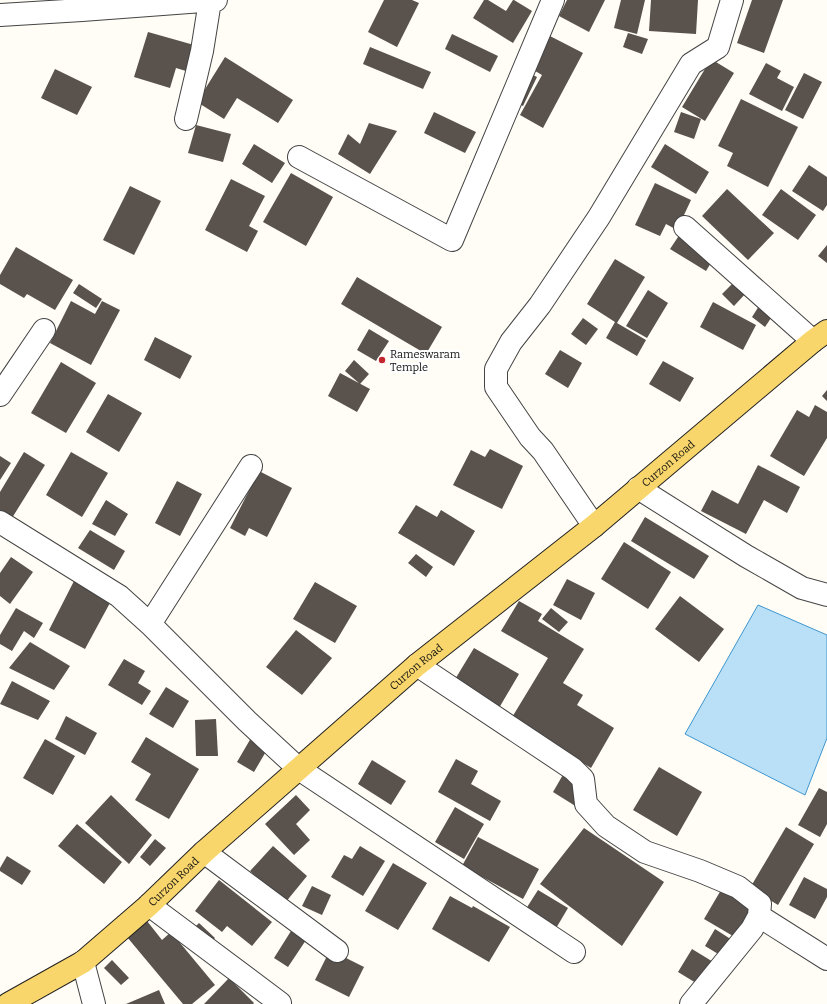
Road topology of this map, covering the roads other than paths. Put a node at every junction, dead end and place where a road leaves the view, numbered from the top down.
1 (213, 0) edge
2 (553, 0) edge
3 (732, 0) edge
4 (83, 5) edge
5 (0, 15) edge
6 (186, 119) dead end
7 (299, 157) dead end
8 (685, 227) dead end
9 (44, 330) dead end
10 (820, 336) edge
11 (0, 395) edge
12 (252, 466) dead end
13 (638, 488) junction
14 (0, 522) edge
15 (594, 526) junction
16 (827, 596) edge
17 (150, 624) junction
18 (417, 665) junction
19 (299, 769) junction
20 (204, 852) junction
21 (149, 905) junction
22 (759, 916) junction
23 (337, 951) dead end
24 (574, 952) dead end
25 (827, 959) edge
26 (83, 962) junction
27 (280, 1003) edge
28 (8, 1004) edge
29 (94, 1004) edge
30 (691, 1004) edge

1 - 4 street
1 - 6 street
2 - 7 street
3 - 15 street
4 - 5 street
8 - 10 street
9 - 11 street
10 - 13 main road, Curzon Road
12 - 17 street
13 - 15 main road, Curzon Road
13 - 16 street
14 - 17 street
15 - 18 main road, Curzon Road
17 - 19 street
18 - 19 main road, Curzon Road
18 - 22 street
19 - 20 main road, Curzon Road
19 - 24 street
20 - 21 main road, Curzon Road
20 - 23 street
21 - 26 main road, Curzon Road
21 - 27 street
22 - 25 street
22 - 30 street
26 - 28 main road, Curzon Road
26 - 29 street

